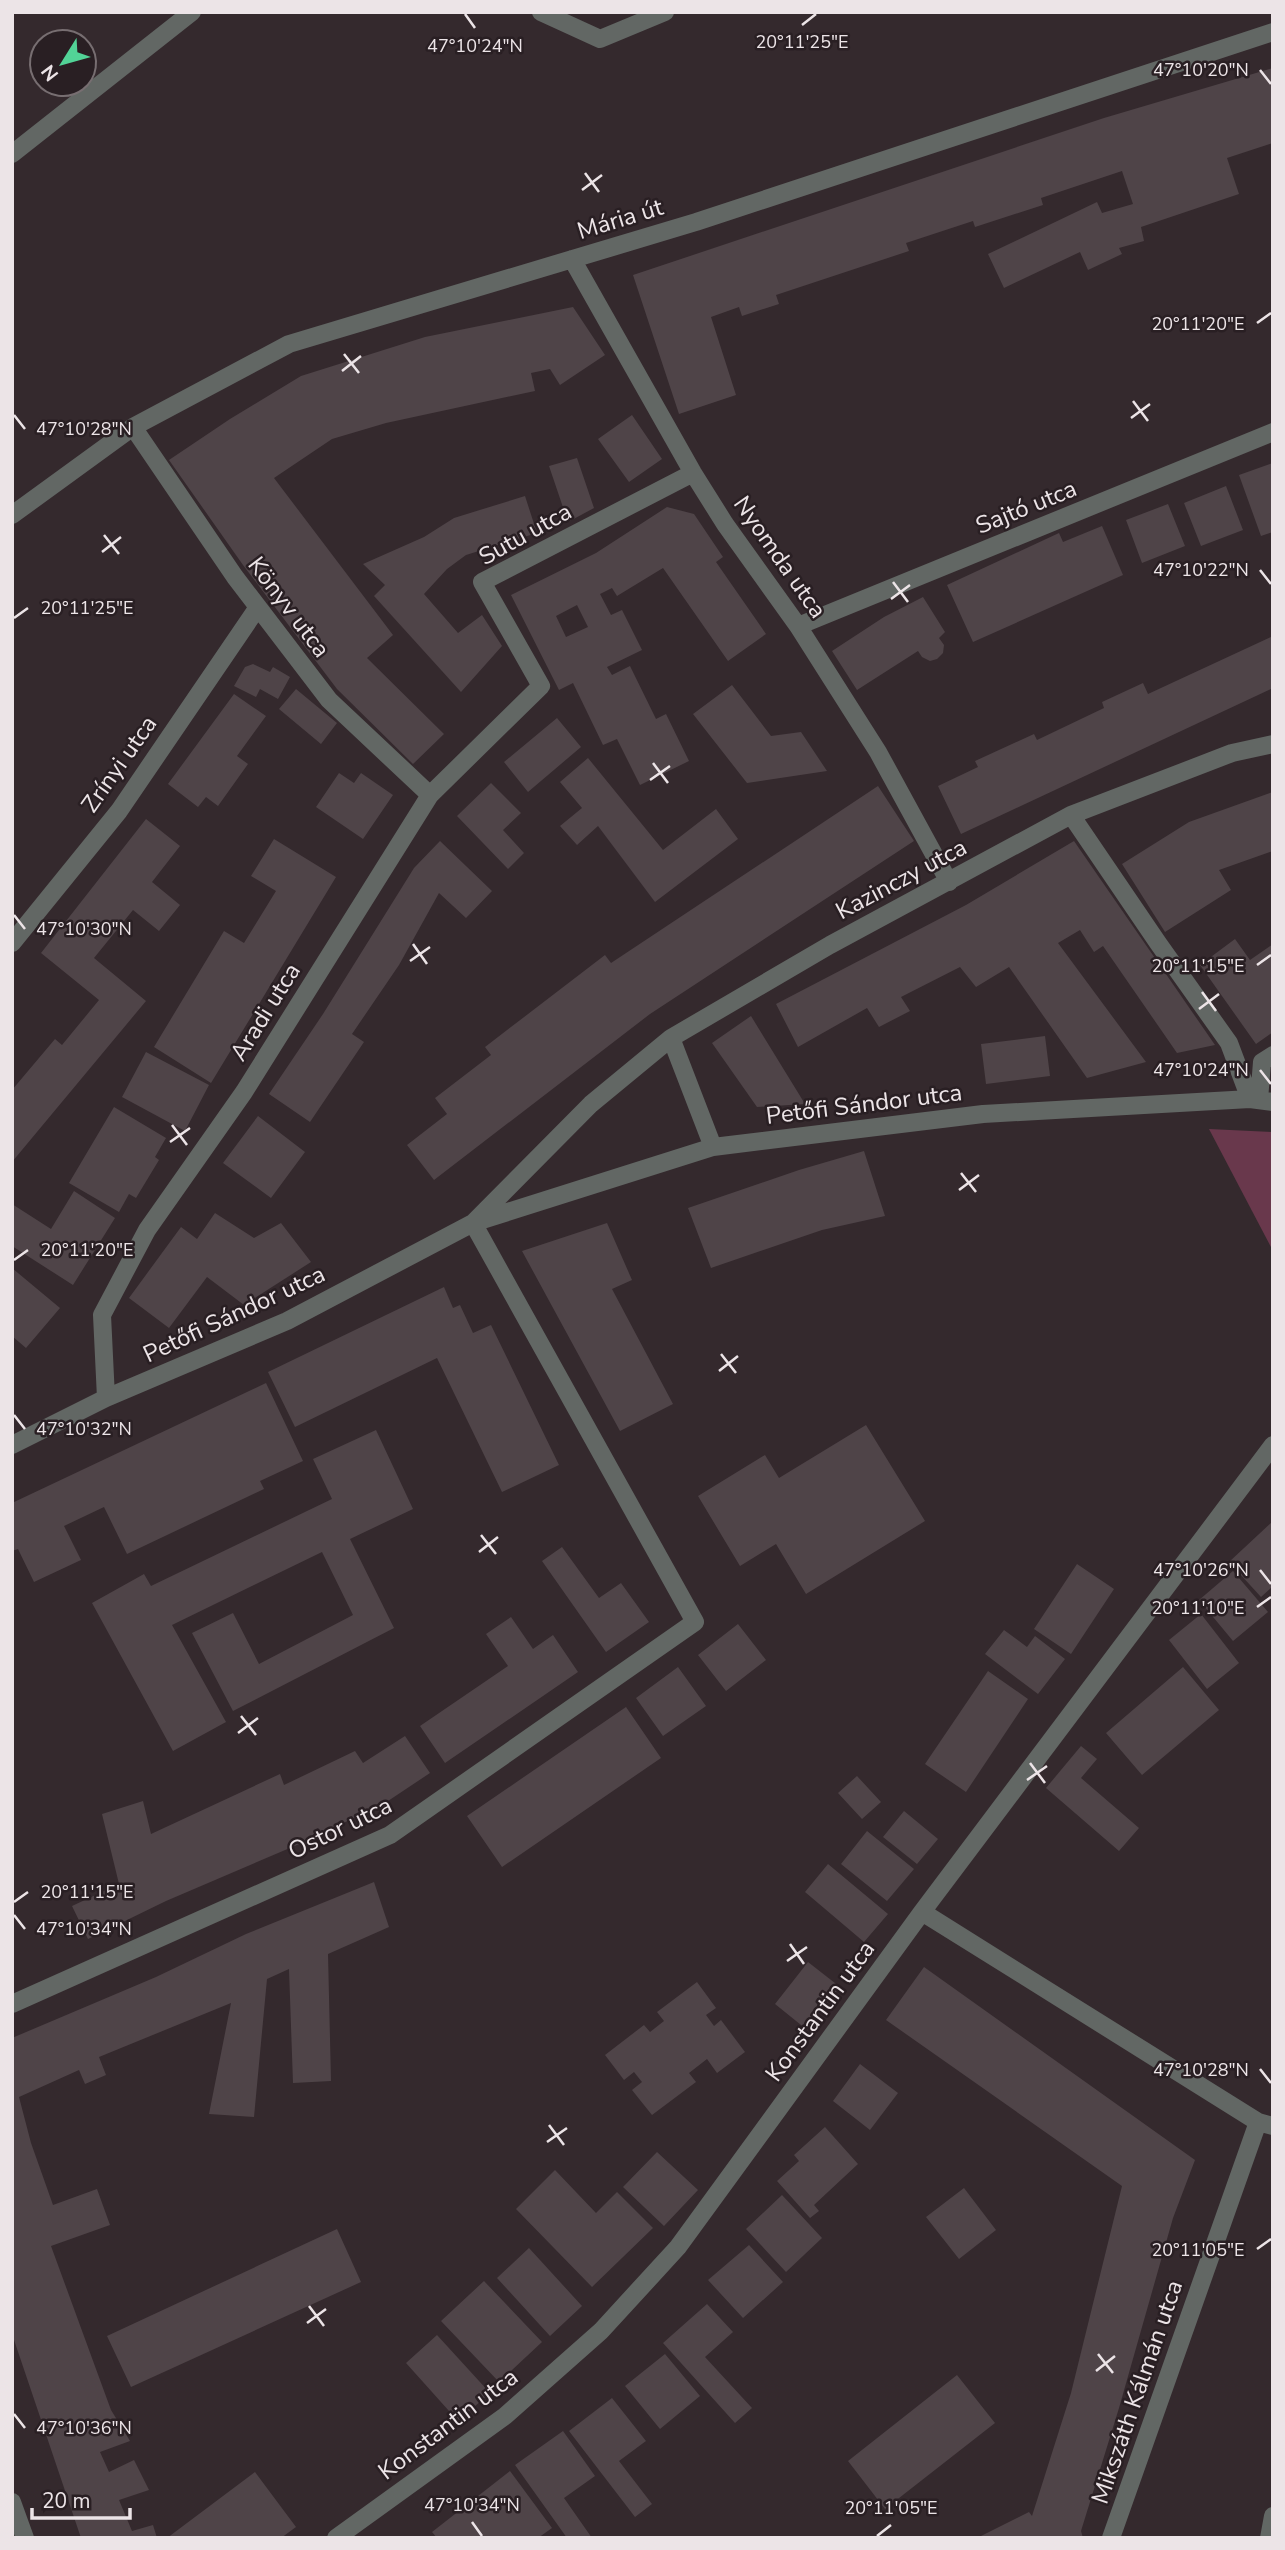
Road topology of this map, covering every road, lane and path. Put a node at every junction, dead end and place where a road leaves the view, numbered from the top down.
1 (192, 12) edge
2 (541, 12) edge
3 (665, 12) edge
4 (1273, 32) edge
5 (12, 154) edge
6 (572, 259) junction
7 (133, 427) junction
8 (1273, 432) edge
9 (693, 473) junction
10 (12, 514) edge
11 (258, 607) junction
12 (798, 626) junction
13 (541, 686) joint
14 (1273, 744) edge
15 (430, 795) junction
16 (1071, 815) junction
17 (949, 882) junction
18 (12, 943) edge
19 (671, 1038) junction
20 (1273, 1055) edge
21 (1260, 1100) edge
22 (713, 1147) junction
23 (473, 1223) junction
24 (106, 1398) junction
25 (12, 1445) edge
26 (1273, 1445) edge
27 (922, 1912) junction
28 (12, 2004) edge
29 (1266, 2124) edge
30 (12, 2502) edge
31 (1273, 2516) edge
32 (24, 2538) edge
33 (337, 2538) edge
34 (1111, 2538) edge
35 (1269, 2538) edge

1 - 5 street
2 - 3 street
4 - 6 street, Mária út
6 - 7 street, Mária út
6 - 9 street, Nyomda utca
7 - 10 street, Mária út
7 - 11 street, Könyv utca
8 - 12 street, Sajtó utca
9 - 12 street, Nyomda utca
9 - 13 street, Sutu utca
11 - 15 street, Könyv utca
11 - 18 street, Zrínyi utca
12 - 17 street, Nyomda utca
13 - 15 street, Aradi utca
14 - 16 street, Kazinczy utca
15 - 24 street, Aradi utca
16 - 17 street, Kazinczy utca
16 - 21 street
17 - 19 street, Kazinczy utca
19 - 22 street
19 - 23 street, Petőfi Sándor utca
20 - 21 street
21 - 22 street, Petőfi Sándor utca
22 - 23 street, Petőfi Sándor utca
23 - 24 street, Petőfi Sándor utca
23 - 28 street, Ostor utca
24 - 25 street, Petőfi Sándor utca
26 - 27 street, Konstantin utca
27 - 29 street, Mikszáth Kálmán utca
27 - 33 street, Konstantin utca
29 - 34 street, Mikszáth Kálmán utca
30 - 32 street
31 - 35 street

